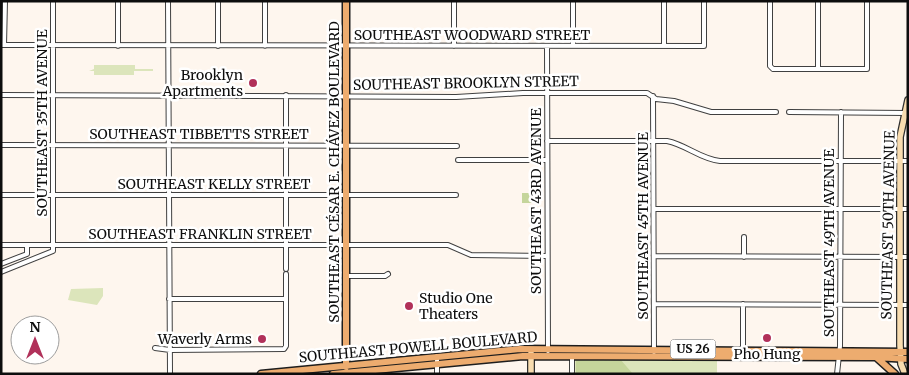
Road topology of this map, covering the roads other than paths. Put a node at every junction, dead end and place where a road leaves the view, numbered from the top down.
1 (5, 1) edge
2 (52, 1) edge
3 (118, 1) edge
4 (168, 1) edge
5 (218, 1) edge
6 (265, 1) edge
7 (346, 1) edge
8 (454, 1) edge
9 (574, 1) edge
10 (664, 1) edge
11 (704, 1) edge
12 (770, 1) edge
13 (818, 1) edge
14 (867, 1) edge
15 (3, 45) edge
16 (52, 45) junction
17 (118, 46) junction
18 (168, 46) junction
19 (218, 46) junction
20 (265, 46) junction
21 (346, 46) junction
22 (454, 46) junction
23 (547, 46) junction
24 (573, 46) junction
25 (664, 46) junction
26 (818, 69) junction
27 (547, 93) junction
28 (1, 95) edge
29 (52, 95) junction
30 (169, 95) junction
31 (286, 95) junction
32 (346, 96) junction
33 (653, 96) junction
34 (908, 100) edge
35 (776, 112) dead end
36 (789, 112) dead end
37 (842, 112) junction
38 (906, 113) edge
39 (653, 141) junction
40 (547, 142) junction
41 (1, 145) edge
42 (53, 145) junction
43 (169, 145) junction
44 (286, 145) junction
45 (346, 145) junction
46 (457, 146) dead end
47 (458, 160) dead end
48 (547, 160) junction
49 (841, 161) junction
50 (900, 161) junction
51 (908, 161) edge
52 (1, 194) edge
53 (53, 194) junction
54 (169, 195) junction
55 (286, 195) junction
56 (346, 195) junction
57 (456, 195) dead end
58 (654, 208) junction
59 (840, 209) junction
60 (900, 209) junction
61 (908, 209) edge
62 (744, 237) dead end
63 (1, 245) edge
64 (27, 245) junction
65 (53, 245) junction
66 (169, 245) junction
67 (286, 245) junction
68 (346, 245) junction
69 (547, 256) junction
70 (654, 256) junction
71 (744, 257) junction
72 (840, 257) junction
73 (900, 257) junction
74 (908, 257) edge
75 (1, 264) edge
76 (286, 269) dead end
77 (1, 272) edge
78 (286, 274) dead end
79 (388, 274) dead end
80 (346, 276) junction
81 (169, 298) junction
82 (286, 299) junction
83 (655, 304) junction
84 (743, 304) junction
85 (840, 304) junction
86 (900, 305) junction
87 (908, 305) edge
88 (155, 348) dead end
89 (170, 350) junction
90 (531, 352) junction
91 (548, 352) junction
92 (572, 352) junction
93 (654, 352) junction
94 (908, 352) edge
95 (743, 353) junction
96 (838, 353) junction
97 (900, 355) junction
98 (876, 356) junction
99 (437, 359) junction
100 (908, 359) edge
101 (346, 365) junction
102 (572, 372) dead end
103 (346, 373) edge
104 (170, 374) edge
105 (261, 374) edge
106 (333, 374) edge
107 (438, 374) edge
108 (531, 374) edge
109 (837, 374) edge
110 (895, 374) edge
111 (905, 374) edge

1 - 15 street
2 - 16 street, SOUTHEAST 35TH AVENUE
3 - 17 street
4 - 18 street
5 - 19 street
6 - 20 street
7 - 21 main road, SOUTHEAST CÉSAR E. CHÁVEZ BOULEVARD
8 - 22 street
9 - 24 street
10 - 25 street
11 - 25 street, SOUTHEAST WOODWARD STREET
12 - 26 street
13 - 26 street
14 - 26 street
15 - 16 street, SOUTHEAST WOODWARD STREET
16 - 17 street, SOUTHEAST WOODWARD STREET
16 - 29 street, SOUTHEAST 35TH AVENUE
17 - 18 street, SOUTHEAST WOODWARD STREET
18 - 19 street, SOUTHEAST WOODWARD STREET
18 - 30 street
19 - 20 street, SOUTHEAST WOODWARD STREET
20 - 21 street, SOUTHEAST WOODWARD STREET
21 - 22 street, SOUTHEAST WOODWARD STREET
21 - 32 main road, SOUTHEAST CÉSAR E. CHÁVEZ BOULEVARD
22 - 23 street, SOUTHEAST WOODWARD STREET
23 - 24 street, SOUTHEAST WOODWARD STREET
23 - 27 street, SOUTHEAST 43RD AVENUE
24 - 25 street, SOUTHEAST WOODWARD STREET
27 - 32 street, SOUTHEAST BROOKLYN STREET
27 - 33 street, SOUTHEAST BROOKLYN STREET
27 - 40 street, SOUTHEAST 43RD AVENUE
28 - 29 street, SOUTHEAST BROOKLYN STREET
29 - 30 street, SOUTHEAST BROOKLYN STREET
29 - 42 street, SOUTHEAST 35TH AVENUE
30 - 31 street, SOUTHEAST BROOKLYN STREET
30 - 43 street
31 - 32 street, SOUTHEAST BROOKLYN STREET
31 - 44 street
32 - 45 main road, SOUTHEAST CÉSAR E. CHÁVEZ BOULEVARD
33 - 35 street, SOUTHEAST BROOKLYN STREET
33 - 39 street, SOUTHEAST 45TH AVENUE
34 - 38 main road, SOUTHEAST 50TH AVENUE
36 - 37 street
37 - 38 street
37 - 49 street, SOUTHEAST 49TH AVENUE
38 - 50 main road, SOUTHEAST 50TH AVENUE
39 - 40 street
39 - 49 street
39 - 58 street, SOUTHEAST 45TH AVENUE
40 - 48 street, SOUTHEAST 43RD AVENUE
41 - 42 street, SOUTHEAST TIBBETTS STREET
42 - 43 street, SOUTHEAST TIBBETTS STREET
42 - 53 street, SOUTHEAST 35TH AVENUE
43 - 44 street, SOUTHEAST TIBBETTS STREET
43 - 54 street
44 - 45 street, SOUTHEAST TIBBETTS STREET
44 - 55 street
45 - 46 street, SOUTHEAST TIBBETTS STREET
45 - 56 main road, SOUTHEAST CÉSAR E. CHÁVEZ BOULEVARD
47 - 48 street
48 - 69 street, SOUTHEAST 43RD AVENUE
49 - 50 street
49 - 59 street, SOUTHEAST 49TH AVENUE
50 - 51 street
50 - 60 main road, SOUTHEAST 50TH AVENUE
52 - 53 street, SOUTHEAST KELLY STREET
53 - 54 street, SOUTHEAST KELLY STREET
53 - 65 street, SOUTHEAST 35TH AVENUE
54 - 55 street, SOUTHEAST KELLY STREET
54 - 66 street
55 - 56 street, SOUTHEAST KELLY STREET
55 - 67 street
56 - 57 street, SOUTHEAST KELLY STREET
56 - 68 main road, SOUTHEAST CÉSAR E. CHÁVEZ BOULEVARD
58 - 59 street
58 - 70 street, SOUTHEAST 45TH AVENUE
59 - 60 street
59 - 72 street, SOUTHEAST 49TH AVENUE
60 - 61 street
60 - 73 main road, SOUTHEAST 50TH AVENUE
62 - 71 street
63 - 64 street, SOUTHEAST FRANKLIN STREET
64 - 65 street, SOUTHEAST FRANKLIN STREET
64 - 75 street
65 - 66 street, SOUTHEAST FRANKLIN STREET
65 - 77 street
66 - 67 street, SOUTHEAST FRANKLIN STREET
66 - 81 street
67 - 68 street, SOUTHEAST FRANKLIN STREET
67 - 76 street
68 - 69 street, SOUTHEAST FRANKLIN STREET
68 - 80 main road, SOUTHEAST CÉSAR E. CHÁVEZ BOULEVARD
69 - 91 street, SOUTHEAST 43RD AVENUE
70 - 71 street
70 - 83 street, SOUTHEAST 45TH AVENUE
71 - 72 street
72 - 73 street
72 - 85 street, SOUTHEAST 49TH AVENUE
73 - 74 street
73 - 86 main road, SOUTHEAST 50TH AVENUE
78 - 82 street
79 - 80 street
80 - 101 main road, SOUTHEAST CÉSAR E. CHÁVEZ BOULEVARD
81 - 82 street
81 - 89 street
82 - 89 street
83 - 84 street
83 - 93 street, SOUTHEAST 45TH AVENUE
84 - 85 street
84 - 95 street
85 - 86 street
85 - 96 street, SOUTHEAST 49TH AVENUE
86 - 87 street
86 - 97 main road, SOUTHEAST 50TH AVENUE
88 - 89 street
89 - 104 street
90 - 91 main road, SOUTHEAST POWELL BOULEVARD / US 26
90 - 99 main road, SOUTHEAST POWELL BOULEVARD / US 26
90 - 108 main road
91 - 92 main road, SOUTHEAST POWELL BOULEVARD / US 26
92 - 93 main road, SOUTHEAST POWELL BOULEVARD / US 26
92 - 102 street
93 - 95 main road, SOUTHEAST POWELL BOULEVARD / US 26
94 - 97 main road, SOUTHEAST POWELL BOULEVARD / US 26
95 - 96 main road, SOUTHEAST POWELL BOULEVARD / US 26
96 - 97 main road, SOUTHEAST POWELL BOULEVARD / US 26
96 - 98 main road, SOUTHEAST POWELL BOULEVARD / US 26
96 - 109 street, SOUTHEAST 49TH AVENUE
97 - 98 main road, SOUTHEAST POWELL BOULEVARD / US 26
97 - 100 main road, SOUTHEAST POWELL BOULEVARD / US 26
97 - 111 main road, SOUTHEAST 50TH AVENUE
98 - 110 main road
99 - 101 main road, SOUTHEAST POWELL BOULEVARD / US 26
99 - 103 main road, SOUTHEAST POWELL BOULEVARD / US 26
99 - 107 street
101 - 103 main road, SOUTHEAST CÉSAR E. CHÁVEZ BOULEVARD
101 - 105 main road, SOUTHEAST POWELL BOULEVARD / US 26
103 - 106 main road, SOUTHEAST POWELL BOULEVARD / US 26

